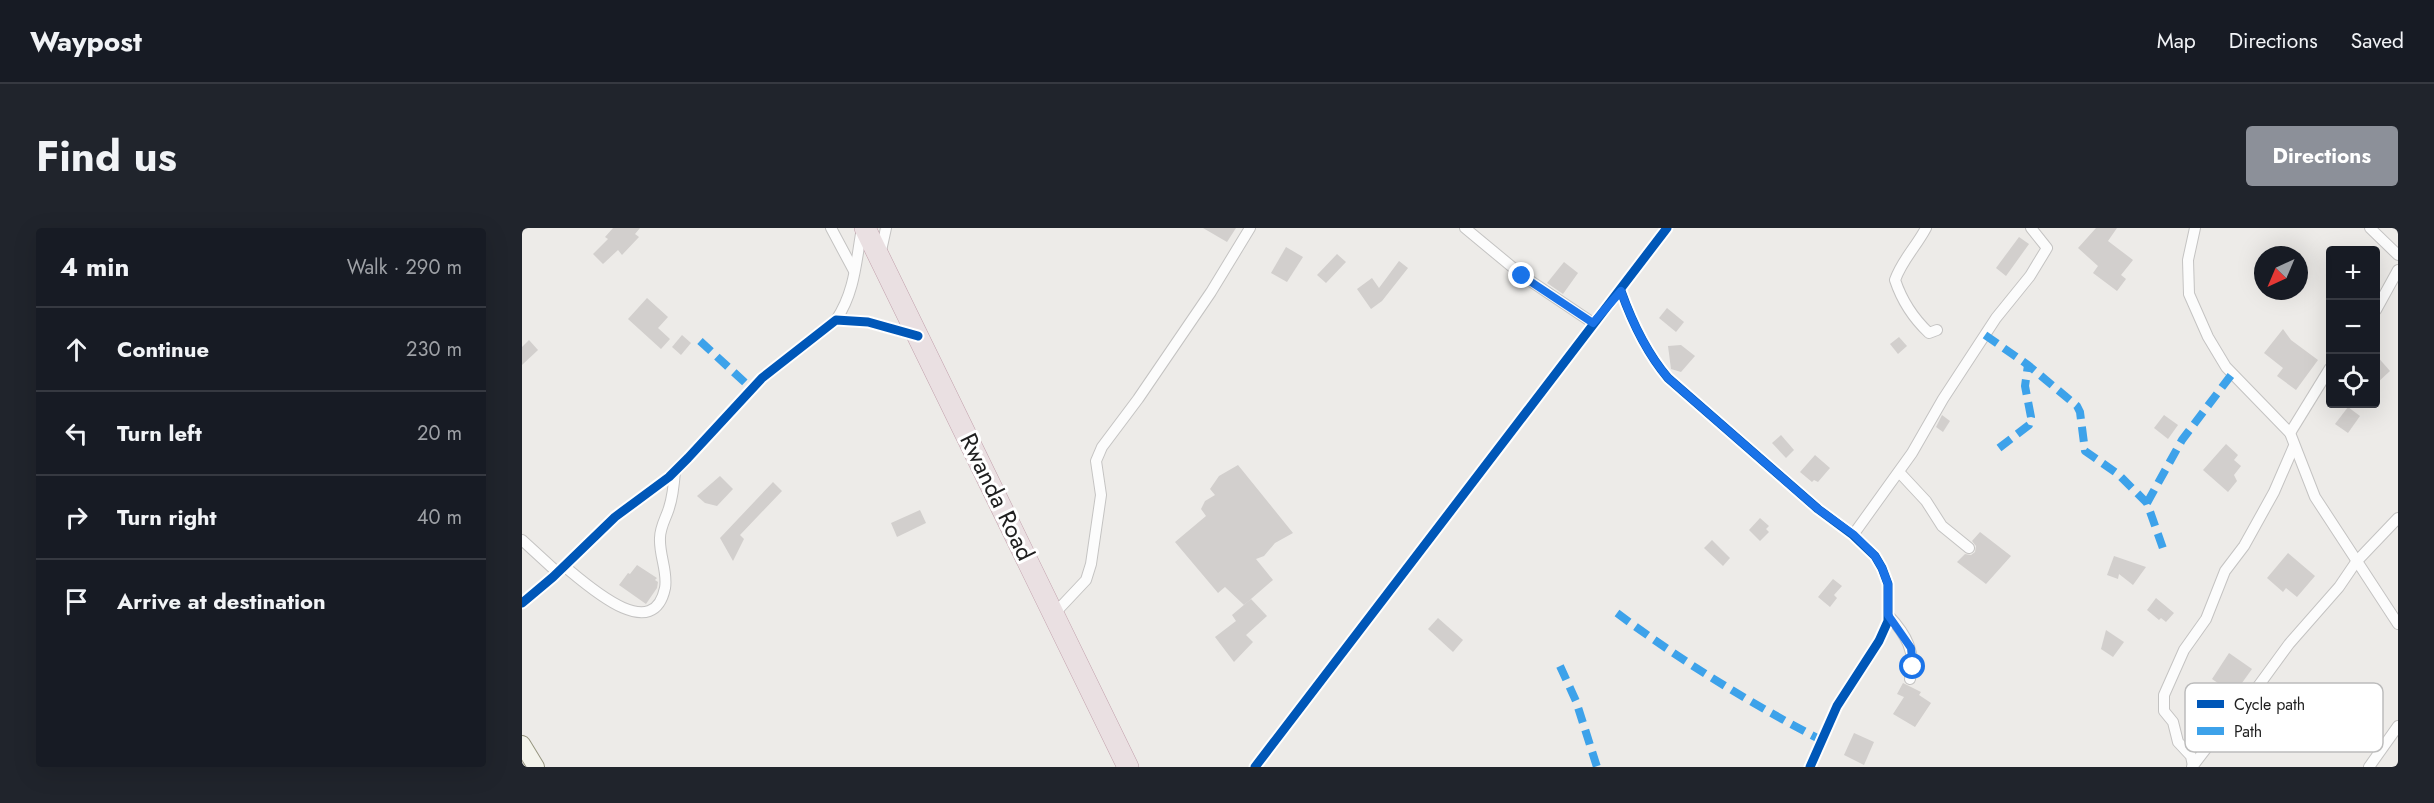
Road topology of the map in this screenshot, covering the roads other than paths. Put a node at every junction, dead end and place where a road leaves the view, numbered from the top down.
1 (831, 228) edge
2 (864, 228) edge
3 (886, 228) edge
4 (1250, 228) edge
5 (1465, 228) edge
6 (1667, 228) edge
7 (1926, 228) edge
8 (2031, 228) edge
9 (2195, 228) edge
10 (2370, 228) edge
11 (2396, 249) edge
12 (880, 258) junction
13 (2398, 270) edge
14 (855, 272) junction
15 (1621, 291) junction
16 (2380, 303) edge
17 (836, 320) junction
18 (1593, 323) junction
19 (1937, 330) dead end
20 (918, 336) junction
21 (2326, 376) edge
22 (2290, 433) junction
23 (2294, 446) junction
24 (675, 471) junction
25 (1899, 472) junction
26 (2398, 518) edge
27 (1854, 535) junction
28 (522, 540) edge
29 (1969, 548) dead end
30 (2356, 562) junction
31 (561, 570) junction
32 (522, 603) edge
33 (1054, 614) junction
34 (1888, 615) junction
35 (2398, 624) edge
36 (1910, 679) dead end
37 (2261, 683) edge
38 (2398, 726) edge
39 (522, 744) edge
40 (2383, 747) edge
41 (2185, 750) edge
42 (2187, 752) edge
43 (2203, 752) edge
44 (2380, 752) edge
45 (2192, 766) edge
46 (536, 767) edge
47 (1128, 767) edge
48 (1255, 767) edge
49 (1810, 767) edge
50 (2369, 767) edge

1 - 14 street
2 - 12 highway, Rwanda Road
2 - 14 street
3 - 12 street
4 - 33 street
5 - 18 street
6 - 15 street
7 - 19 street
8 - 25 street
9 - 22 street
10 - 11 street
12 - 20 highway, Rwanda Road
13 - 16 street
14 - 17 street
15 - 18 street
15 - 27 street
17 - 20 street
17 - 24 street
18 - 48 street
20 - 33 highway, Rwanda Road
21 - 22 street
22 - 23 street
23 - 30 street
23 - 41 street
24 - 31 street
24 - 31 street
25 - 27 street
25 - 29 street
26 - 30 street
27 - 34 street
28 - 31 street
30 - 35 street
30 - 37 street
31 - 32 street
33 - 47 highway, Rwanda Road
34 - 36 street
34 - 49 street
38 - 40 street
39 - 46 street
42 - 45 street
43 - 45 street
44 - 50 street

